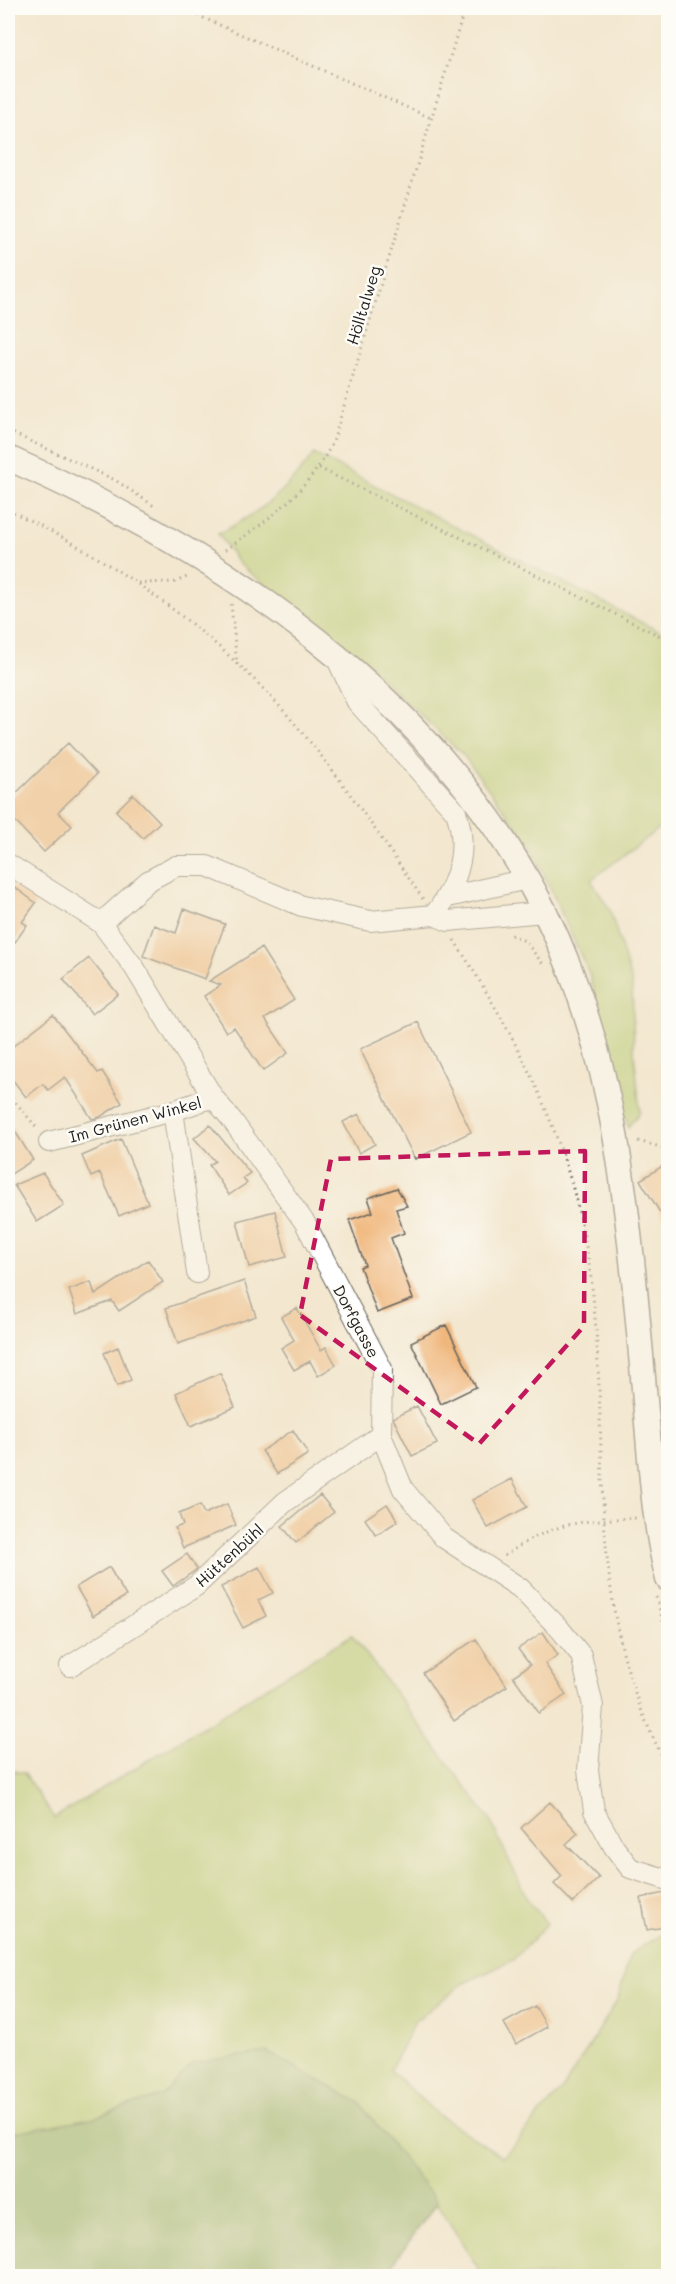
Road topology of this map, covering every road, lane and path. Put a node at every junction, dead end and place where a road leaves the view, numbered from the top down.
1 (181, 8) edge
2 (465, 8) edge
3 (431, 118) junction
4 (8, 458) edge
5 (319, 468) junction
6 (8, 510) edge
7 (214, 567) junction
8 (136, 583) junction
9 (669, 640) edge
10 (337, 658) junction
11 (237, 665) junction
12 (415, 764) junction
13 (458, 780) junction
14 (8, 864) edge
15 (526, 879) junction
16 (448, 897) junction
17 (123, 903) junction
18 (544, 912) junction
19 (434, 915) junction
20 (101, 923) junction
21 (503, 934) dead end
22 (462, 935) dead end
23 (122, 951) junction
24 (547, 971) dead end
25 (8, 1093) edge
26 (213, 1097) junction
27 (173, 1111) junction
28 (615, 1136) junction
29 (49, 1142) joint
30 (669, 1149) edge
31 (197, 1273) dead end
32 (381, 1435) junction
33 (640, 1518) dead end
34 (602, 1519) junction
35 (489, 1566) junction
36 (662, 1584) edge
37 (669, 1638) edge
38 (70, 1666) dead end
39 (669, 1767) edge
40 (669, 1880) edge

1 - 3 path
2 - 3 path, Hölltalweg
3 - 5 path, Hölltalweg
4 - 7 main road
5 - 7 path, Hölltalweg
5 - 9 path
6 - 8 path
7 - 8 path
7 - 10 main road
7 - 11 path
8 - 11 path
10 - 12 street
10 - 13 main road
11 - 19 path
12 - 13 street
12 - 16 street
13 - 15 main road
14 - 20 street
15 - 16 street
15 - 18 main road
16 - 19 street
17 - 19 street
17 - 20 street
17 - 23 street
18 - 19 street
18 - 28 main road
20 - 23 street, Dorfgasse
21 - 24 path
22 - 34 path
23 - 26 street, Dorfgasse
25 - 29 path, Im Grünen Winkel
26 - 27 street, Im Grünen Winkel
26 - 32 street, Dorfgasse
27 - 29 street, Im Grünen Winkel
27 - 31 street
28 - 30 path
28 - 36 main road
32 - 35 street, Dorfgasse
32 - 38 street, Hüttenbühl
33 - 34 path
34 - 35 path
34 - 39 path
35 - 40 street, Dorfgasse
36 - 37 path

